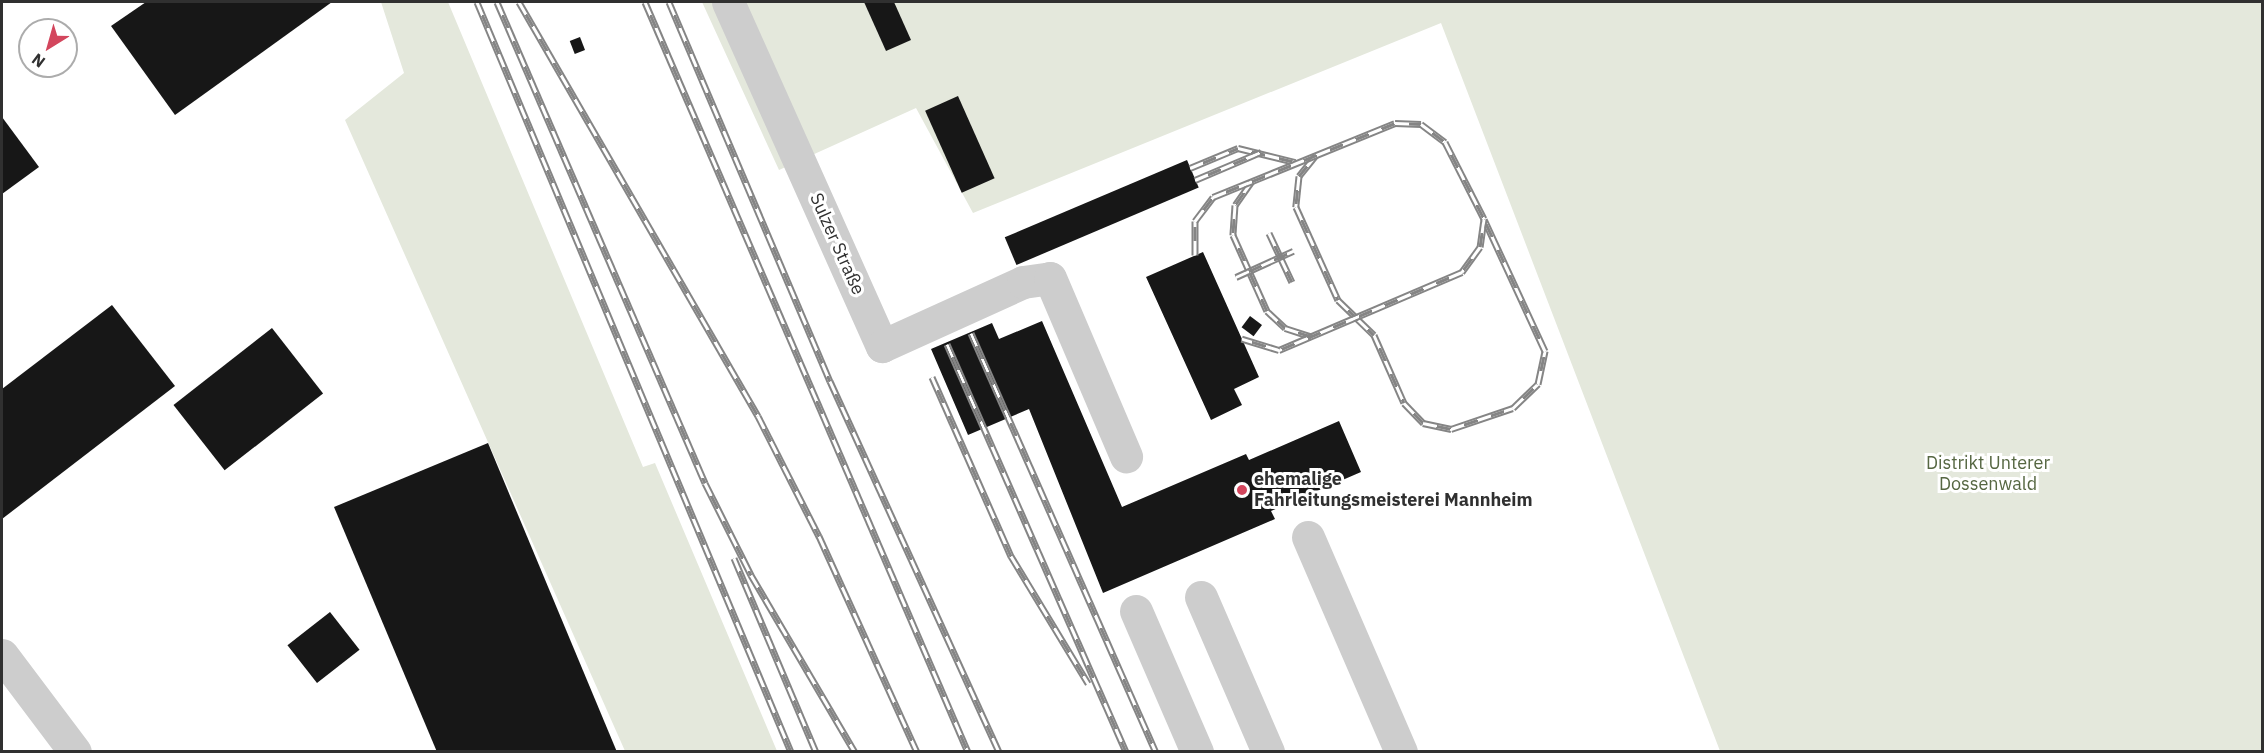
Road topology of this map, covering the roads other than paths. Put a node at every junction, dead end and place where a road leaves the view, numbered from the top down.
1 (728, 2) edge
2 (1126, 456) dead end
3 (1308, 537) dead end
4 (1201, 597) dead end
5 (1136, 611) dead end
6 (2, 655) edge
7 (75, 752) edge
8 (1197, 752) edge
9 (1268, 752) edge
10 (1401, 752) edge

1 - 2 street, Sulzer Straße
3 - 10 street
4 - 9 street
5 - 8 street
6 - 7 street

